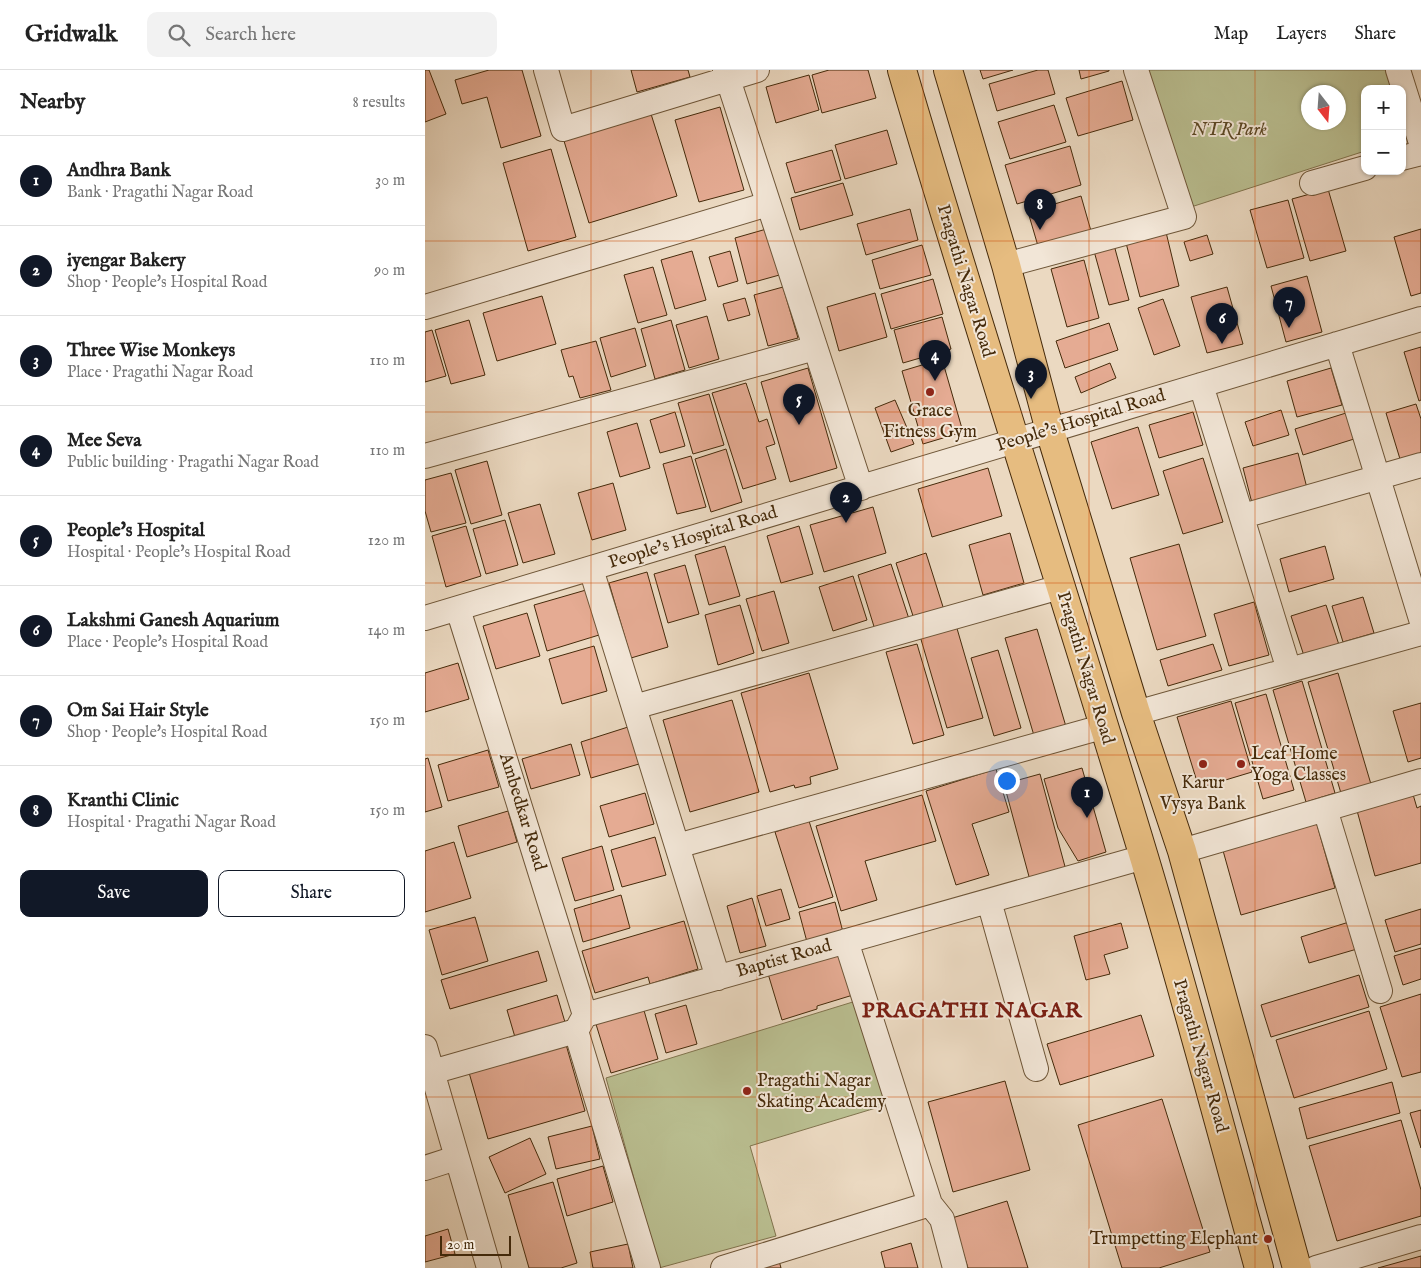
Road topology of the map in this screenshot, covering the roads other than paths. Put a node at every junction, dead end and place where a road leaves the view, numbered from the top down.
1 (546, 70) edge
2 (757, 70) edge
3 (902, 70) edge
4 (948, 70) edge
5 (1136, 70) edge
6 (1398, 70) edge
7 (726, 75) edge
8 (1421, 143) edge
9 (1421, 153) edge
10 (1406, 157) edge
11 (1361, 169) edge
12 (1312, 183) dead end
13 (769, 204) junction
14 (1006, 266) junction
15 (425, 307) edge
16 (1421, 319) edge
17 (1337, 344) junction
18 (815, 348) junction
19 (1201, 385) junction
20 (1050, 431) junction
21 (1016, 440) junction
22 (425, 456) edge
23 (1421, 465) edge
24 (1379, 477) junction
25 (861, 488) junction
26 (1243, 516) junction
27 (591, 569) junction
28 (1060, 587) junction
29 (458, 608) junction
30 (425, 618) edge
31 (1421, 619) edge
32 (1421, 633) edge
33 (1289, 670) junction
34 (634, 707) junction
35 (1136, 713) junction
36 (1102, 727) junction
37 (1421, 781) edge
38 (1325, 809) junction
39 (677, 846) junction
40 (1181, 851) junction
41 (1144, 857) junction
42 (989, 901) junction
43 (846, 941) junction
44 (718, 978) junction
45 (1381, 991) dead end
46 (581, 1023) junction
47 (425, 1047) edge
48 (1036, 1069) dead end
49 (432, 1072) junction
50 (455, 1158) junction
51 (425, 1168) edge
52 (930, 1204) junction
53 (1421, 1237) edge
54 (489, 1268) edge
55 (648, 1268) edge
56 (723, 1268) edge
57 (955, 1268) edge
58 (1259, 1268) edge
59 (1297, 1268) edge
60 (1316, 1268) edge

1 - 7 street
2 - 7 street
3 - 21 main road, Pragathi Nagar Road
4 - 14 main road, Pragathi Nagar Road
5 - 14 street
6 - 8 street
7 - 13 street
9 - 10 street
11 - 12 street
13 - 15 street
13 - 18 street
14 - 20 main road, Pragathi Nagar Road
16 - 17 street, People's Hospital Road
17 - 19 street, People's Hospital Road
17 - 24 street
18 - 22 street
18 - 25 street
19 - 20 street, People's Hospital Road
19 - 26 street
20 - 21 street, People's Hospital Road
20 - 35 main road, Pragathi Nagar Road
21 - 25 street, People's Hospital Road
21 - 28 main road, Pragathi Nagar Road
23 - 24 street
24 - 26 street
24 - 31 street
25 - 27 street, People's Hospital Road
26 - 33 street
27 - 29 street, People's Hospital Road
27 - 34 street
28 - 34 street
28 - 36 main road, Pragathi Nagar Road
29 - 30 street, People's Hospital Road
29 - 46 street, Ambedkar Road
32 - 33 street
33 - 35 street
34 - 39 street
35 - 40 main road, Pragathi Nagar Road
36 - 39 street
36 - 41 main road, Pragathi Nagar Road
37 - 38 street
38 - 40 street
38 - 45 street
39 - 44 street
40 - 59 main road, Pragathi Nagar Road
41 - 42 street, Baptist Road
41 - 58 main road, Pragathi Nagar Road
42 - 43 street, Baptist Road
42 - 48 street
43 - 44 street, Baptist Road
43 - 52 street
44 - 46 street, Baptist Road
46 - 49 street, Baptist Road
46 - 55 street, Ambedkar Road
47 - 49 street
49 - 50 street
50 - 51 street
50 - 54 street
52 - 56 street
52 - 57 street
53 - 60 street

